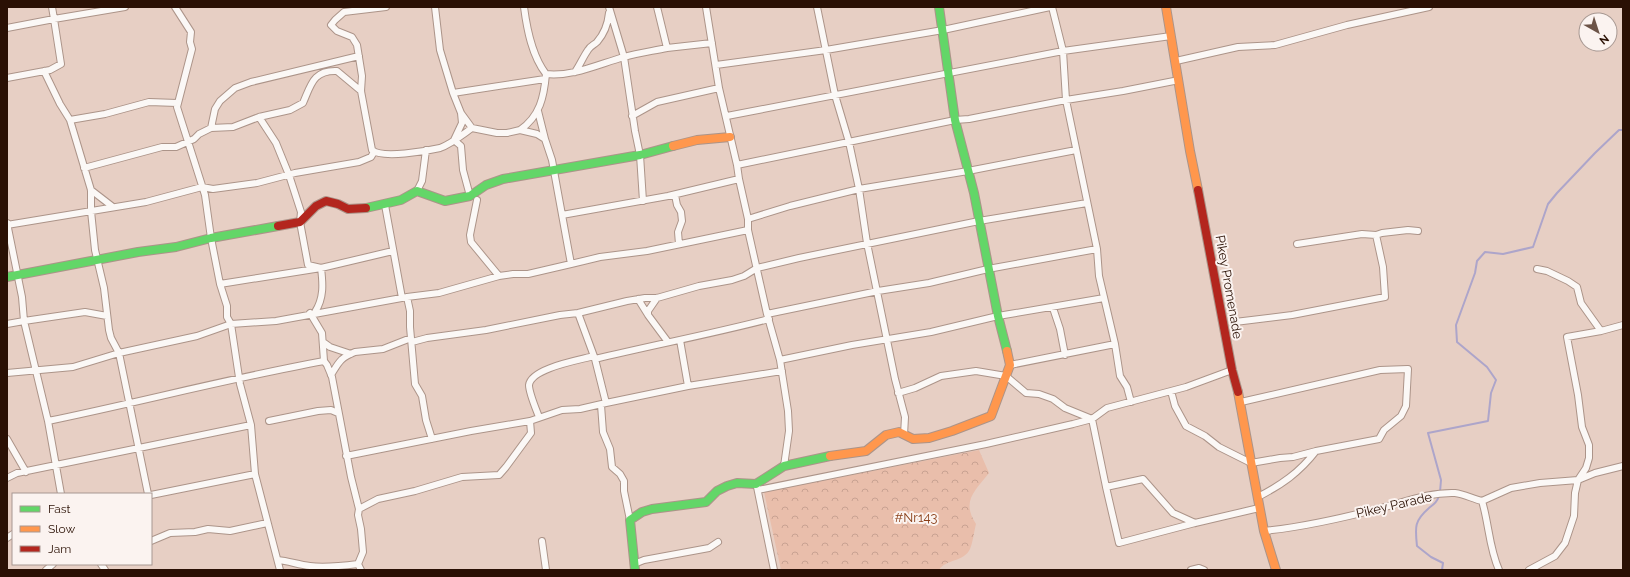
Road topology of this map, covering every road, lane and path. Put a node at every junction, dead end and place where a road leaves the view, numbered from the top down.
1 (52, 7) edge
2 (125, 7) edge
3 (174, 7) edge
4 (386, 7) edge
5 (435, 7) edge
6 (524, 7) edge
7 (609, 7) edge
8 (657, 7) edge
9 (706, 7) edge
10 (817, 7) edge
11 (939, 7) edge
12 (1051, 7) edge
13 (1166, 7) edge
14 (1429, 7) edge
15 (1422, 8) edge
16 (343, 10) edge
17 (54, 19) junction
18 (7, 28) edge
19 (943, 30) junction
20 (1171, 36) junction
21 (712, 43) junction
22 (667, 48) junction
23 (826, 50) junction
24 (1063, 51) junction
25 (359, 56) junction
26 (624, 57) junction
27 (1176, 61) junction
28 (716, 65) junction
29 (44, 70) junction
30 (575, 72) junction
31 (949, 73) junction
32 (546, 77) junction
33 (7, 78) edge
34 (1179, 80) junction
35 (719, 88) junction
36 (361, 91) junction
37 (453, 93) junction
38 (836, 95) junction
39 (1066, 100) junction
40 (177, 103) junction
41 (538, 111) junction
42 (461, 113) junction
43 (259, 116) junction
44 (632, 116) junction
45 (726, 116) junction
46 (70, 120) junction
47 (955, 120) junction
48 (211, 128) junction
49 (472, 128) junction
50 (520, 130) junction
51 (730, 137) junction
52 (545, 139) junction
53 (454, 140) junction
54 (189, 142) junction
55 (849, 142) junction
56 (426, 150) junction
57 (1076, 150) junction
58 (374, 152) junction
59 (640, 155) junction
60 (738, 165) junction
61 (84, 168) junction
62 (554, 170) junction
63 (968, 171) junction
64 (289, 175) junction
65 (739, 179) junction
66 (202, 187) junction
67 (859, 189) junction
68 (92, 190) junction
69 (417, 191) junction
70 (675, 195) junction
71 (474, 198) junction
72 (643, 201) junction
73 (1087, 203) junction
74 (385, 205) junction
75 (113, 207) junction
76 (91, 211) junction
77 (562, 216) junction
78 (748, 219) junction
79 (979, 221) junction
80 (300, 222) junction
81 (7, 224) edge
82 (748, 230) junction
83 (1418, 231) dead end
84 (1376, 235) junction
85 (211, 238) junction
86 (679, 244) junction
87 (867, 244) junction
88 (1297, 244) dead end
89 (1097, 249) junction
90 (393, 251) junction
91 (98, 260) junction
92 (571, 264) junction
93 (322, 268) junction
94 (757, 268) junction
95 (988, 269) junction
96 (1537, 269) dead end
97 (17, 276) junction
98 (499, 276) junction
99 (7, 277) edge
100 (220, 284) junction
101 (878, 291) junction
102 (404, 298) junction
103 (657, 298) junction
104 (1104, 298) junction
105 (638, 299) junction
106 (1053, 308) junction
107 (313, 313) junction
108 (578, 313) junction
109 (648, 315) junction
110 (107, 316) junction
111 (768, 316) junction
112 (998, 316) junction
113 (24, 321) junction
114 (1235, 322) dead end
115 (7, 324) edge
116 (231, 324) junction
117 (1623, 325) edge
118 (1601, 331) junction
119 (887, 339) junction
120 (412, 340) junction
121 (680, 340) junction
122 (323, 342) junction
123 (668, 342) junction
124 (1115, 344) junction
125 (119, 353) junction
126 (351, 354) junction
127 (1065, 355) junction
128 (595, 357) junction
129 (780, 360) junction
130 (324, 361) junction
131 (1010, 365) junction
132 (35, 370) junction
133 (1232, 370) junction
134 (782, 371) junction
135 (7, 373) edge
136 (331, 375) junction
137 (1006, 376) junction
138 (240, 379) junction
139 (688, 386) junction
140 (1171, 391) junction
141 (898, 393) junction
142 (1131, 402) junction
143 (1241, 402) junction
144 (129, 404) junction
145 (603, 404) junction
146 (338, 413) junction
147 (539, 417) junction
148 (1092, 419) junction
149 (48, 421) junction
150 (530, 421) junction
151 (269, 422) dead end
152 (250, 425) junction
153 (904, 434) junction
154 (7, 439) edge
155 (432, 439) junction
156 (140, 449) junction
157 (1316, 451) junction
158 (346, 456) junction
159 (1252, 463) junction
160 (56, 466) junction
161 (784, 466) junction
162 (1623, 466) edge
163 (26, 472) junction
164 (255, 474) junction
165 (7, 478) edge
166 (1578, 480) junction
167 (757, 487) junction
168 (1106, 487) junction
169 (61, 493) edge
170 (150, 493) edge
171 (152, 494) edge
172 (1258, 497) junction
173 (1482, 501) junction
174 (1259, 508) junction
175 (359, 509) junction
176 (630, 520) junction
177 (267, 523) junction
178 (1195, 523) junction
179 (1264, 531) junction
180 (152, 541) edge
181 (542, 541) dead end
182 (718, 542) dead end
183 (278, 560) junction
184 (360, 567) edge
185 (634, 567) edge
186 (280, 570) edge
187 (546, 570) edge
188 (774, 570) edge
189 (1191, 570) edge
190 (1204, 570) edge
191 (1276, 570) edge
192 (1499, 570) edge
193 (1529, 570) edge

1 - 17 street
2 - 17 street
3 - 40 street
4 - 16 street
5 - 37 street
6 - 32 street
7 - 26 street
7 - 30 street
8 - 22 street
9 - 21 street
10 - 23 street
11 - 19 street
12 - 19 street
12 - 24 street
13 - 20 street, Pikey Promenade
14 - 15 street
15 - 27 street
16 - 25 street
17 - 18 street
17 - 29 street
19 - 23 street
19 - 31 street
20 - 24 street
20 - 27 street, Pikey Promenade
21 - 22 street
21 - 28 street
22 - 26 street
23 - 28 street
23 - 38 street
24 - 31 street
24 - 39 street
25 - 36 street
25 - 48 street
26 - 30 street
26 - 44 street
27 - 34 street, Pikey Promenade
28 - 35 street
29 - 33 street
29 - 46 street
30 - 32 street
31 - 38 street
31 - 47 street
32 - 37 street
32 - 41 street
34 - 39 street
34 - 133 street, Pikey Promenade
35 - 44 street
35 - 45 street
36 - 43 street
36 - 58 street
37 - 42 street
38 - 45 street
38 - 55 street
39 - 47 street
39 - 57 street
40 - 46 street
40 - 54 street
41 - 50 street
41 - 52 street
42 - 49 street
42 - 53 street
43 - 48 street
43 - 64 street
44 - 59 street
45 - 51 street
46 - 61 street
47 - 55 street
47 - 63 street
48 - 54 street
49 - 50 street
49 - 53 street
50 - 52 street
51 - 59 street
51 - 60 street
52 - 62 street
53 - 56 street
53 - 71 street
54 - 61 street
54 - 66 street
55 - 60 street
55 - 67 street
56 - 58 street
56 - 69 street
57 - 63 street
57 - 73 street
58 - 64 street
59 - 62 street
59 - 72 street
60 - 65 street
61 - 68 street
62 - 71 street
62 - 77 street
63 - 67 street
63 - 79 street
64 - 66 street
64 - 80 street
65 - 70 street
65 - 78 street
66 - 75 street
66 - 85 street
67 - 78 street
67 - 87 street
68 - 75 street
68 - 76 street
69 - 71 street
69 - 74 street
70 - 72 street
70 - 86 street
71 - 98 street
72 - 77 street
73 - 79 street
73 - 89 street
74 - 80 street
74 - 90 street
75 - 76 street
76 - 81 street
76 - 91 street
77 - 92 street
78 - 82 street
79 - 87 street
79 - 95 street
80 - 85 street
80 - 93 street
81 - 97 street
82 - 86 street
82 - 94 street
83 - 84 street
84 - 88 street
84 - 114 street
85 - 91 street
85 - 100 street
86 - 92 street
87 - 94 street
87 - 101 street
89 - 95 street
89 - 104 street
90 - 93 street
90 - 102 street
91 - 97 street
91 - 110 street
92 - 98 street
93 - 100 street
93 - 107 street
94 - 103 street
94 - 111 street
95 - 101 street
95 - 112 street
96 - 118 street
97 - 99 street
97 - 113 street
98 - 102 street
100 - 116 street
101 - 111 street
101 - 119 street
102 - 107 street
102 - 120 street
103 - 105 street
103 - 109 street
104 - 106 street
104 - 124 street
105 - 108 street
105 - 109 street
106 - 112 street
106 - 127 street
107 - 116 street
107 - 122 street
108 - 120 street
108 - 128 street
109 - 123 street
110 - 113 street
110 - 125 street
111 - 121 street
111 - 129 street
112 - 119 street
112 - 131 street
113 - 115 street
113 - 132 street
116 - 125 street
116 - 138 street
117 - 118 street
118 - 166 street
119 - 129 street
119 - 141 street
120 - 126 street
120 - 155 street
121 - 123 street
121 - 139 street
122 - 126 street
122 - 130 street
123 - 128 street
124 - 127 street
124 - 142 street
125 - 132 street
125 - 144 street
126 - 136 street
127 - 131 street
128 - 145 street
128 - 147 street
129 - 134 street
130 - 136 street
130 - 138 street
131 - 137 street
132 - 135 street
132 - 149 street
133 - 140 street
133 - 143 street, Pikey Promenade
134 - 139 street
134 - 161 street
136 - 146 street
137 - 141 street
137 - 148 street
137 - 153 street
138 - 144 street
138 - 152 street
139 - 145 street
140 - 142 street
140 - 159 street
141 - 153 street
142 - 148 street
143 - 157 street
143 - 159 street, Pikey Promenade
144 - 149 street
144 - 156 street
145 - 147 street
145 - 176 street
146 - 151 street
146 - 158 street
147 - 150 street
148 - 167 street
148 - 168 street
149 - 160 street
150 - 155 street
150 - 175 street
152 - 156 street
152 - 164 street
153 - 161 street
154 - 163 street
155 - 158 street
156 - 160 street
156 - 170 street
157 - 159 street
157 - 172 street
158 - 175 street
159 - 172 street, Pikey Promenade
160 - 163 street
160 - 169 street
161 - 167 street
162 - 166 street
163 - 165 street
164 - 171 street
164 - 177 street
166 - 173 street
166 - 193 street
167 - 176 street
167 - 188 street
168 - 178 street
168 - 178 street
172 - 174 street, Pikey Promenade
173 - 179 street, Pikey Parade
173 - 192 street
174 - 178 street
174 - 179 street, Pikey Promenade
175 - 184 street
176 - 185 street
177 - 180 street
177 - 183 street
179 - 191 street, Pikey Promenade
181 - 187 street
182 - 185 street
183 - 184 street
183 - 186 street
189 - 190 street

